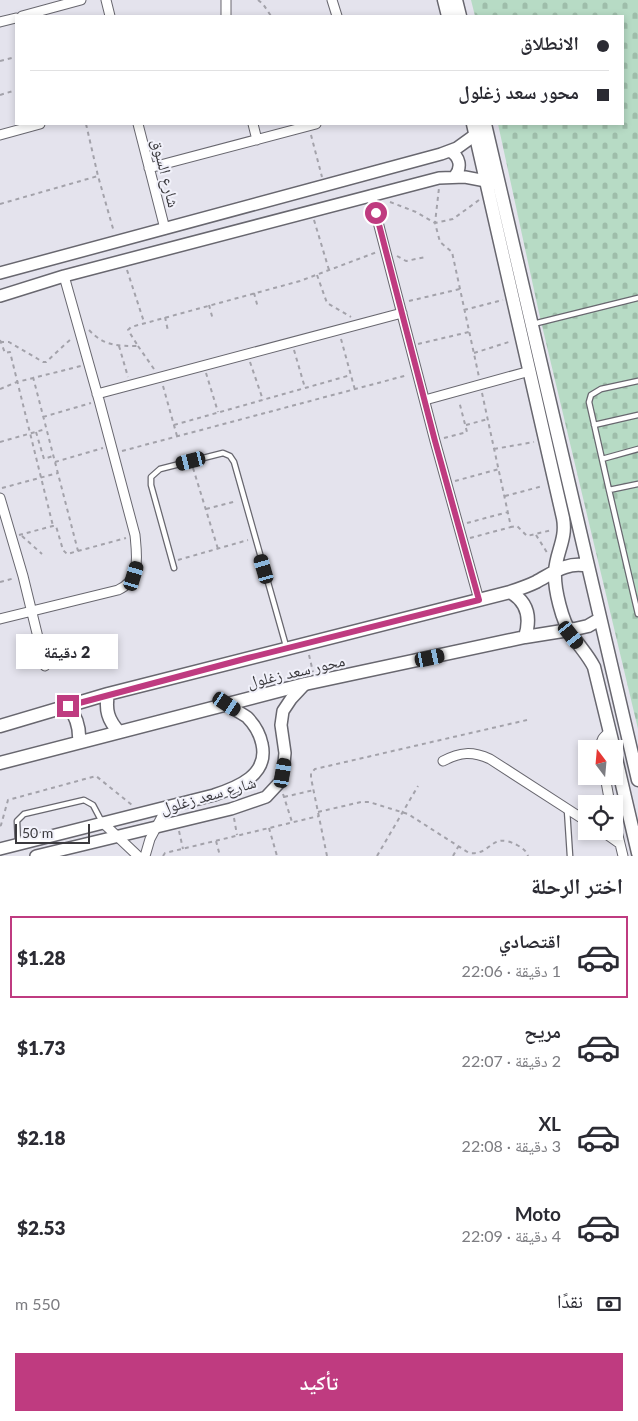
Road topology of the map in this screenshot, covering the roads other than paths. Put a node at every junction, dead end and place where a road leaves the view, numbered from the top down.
1 (81, 0) edge
2 (106, 0) edge
3 (226, 0) edge
4 (332, 0) edge
5 (444, 0) edge
6 (456, 0) edge
7 (26, 15) edge
8 (110, 15) edge
9 (226, 15) edge
10 (337, 15) edge
11 (448, 15) edge
12 (460, 15) edge
13 (15, 18) edge
14 (0, 22) edge
15 (36, 125) edge
16 (138, 125) edge
17 (253, 125) edge
18 (312, 125) edge
19 (485, 125) edge
20 (474, 129) edge
21 (0, 134) edge
22 (257, 140) junction
23 (450, 151) junction
24 (149, 168) junction
25 (455, 176) junction
26 (487, 187) junction
27 (371, 195) junction
28 (165, 229) junction
29 (0, 273) edge
30 (64, 276) junction
31 (0, 296) edge
32 (638, 298) edge
33 (402, 313) junction
34 (532, 324) junction
35 (530, 371) junction
36 (638, 381) edge
37 (98, 397) junction
38 (425, 400) junction
39 (638, 415) edge
40 (594, 425) junction
41 (638, 449) edge
42 (602, 459) junction
43 (638, 484) edge
44 (609, 490) junction
45 (0, 501) edge
46 (588, 566) junction
47 (174, 568) dead end
48 (555, 569) junction
49 (638, 585) edge
50 (632, 586) junction
51 (510, 592) junction
52 (479, 600) junction
53 (32, 611) junction
54 (638, 614) edge
55 (0, 619) edge
56 (600, 619) junction
57 (568, 630) junction
58 (525, 637) junction
59 (287, 648) junction
60 (45, 666) dead end
61 (311, 683) junction
62 (108, 694) junction
63 (227, 704) junction
64 (68, 706) junction
65 (0, 726) edge
66 (119, 732) junction
67 (610, 732) junction
68 (601, 740) edge
69 (612, 740) edge
70 (79, 742) junction
71 (443, 761) dead end
72 (0, 764) edge
73 (638, 780) edge
74 (622, 785) edge
75 (168, 807) junction
76 (567, 808) junction
77 (576, 814) edge
78 (102, 822) junction
79 (157, 826) junction
80 (118, 836) junction
81 (615, 840) edge
82 (618, 840) edge
83 (619, 843) junction
84 (18, 844) junction
85 (0, 849) edge
86 (638, 853) edge
87 (36, 856) edge
88 (138, 856) edge
89 (145, 856) edge
90 (570, 856) edge
91 (621, 856) edge

1 - 7 street
2 - 8 street
3 - 9 street
4 - 10 street
5 - 11 main road
6 - 12 main road
13 - 14 street
15 - 21 street
16 - 24 street, شارع السوق
17 - 22 street
18 - 22 street
19 - 34 main road
20 - 23 street
20 - 26 main road
22 - 24 street
23 - 25 street
23 - 28 street
24 - 28 street, شارع السوق
25 - 26 street
25 - 27 street
26 - 35 main road
27 - 30 street
27 - 33 street
28 - 29 street
30 - 31 street
30 - 37 street
32 - 34 lane
33 - 37 street
33 - 38 street
34 - 46 main road
35 - 38 street
35 - 48 main road
36 - 40 lane
37 - 53 street
38 - 52 street
39 - 40 lane
40 - 42 lane
41 - 42 lane
42 - 44 lane
43 - 44 lane
44 - 50 lane
45 - 53 street
46 - 48 main road, محور سعد زغلول
46 - 56 main road
47 - 59 lane
48 - 51 main road, محور سعد زغلول
48 - 57 main road
49 - 50 lane
50 - 54 lane
51 - 52 main road, محور سعد زغلول
51 - 58 main road
52 - 59 main road, محور سعد زغلول
53 - 55 street
53 - 60 street
56 - 57 main road, محور سعد زغلول
56 - 73 main road
57 - 58 main road, محور سعد زغلول
57 - 67 main road
58 - 61 main road, محور سعد زغلول
59 - 62 main road, محور سعد زغلول
61 - 63 main road, محور سعد زغلول
61 - 79 street, شارع سعد زغلول
62 - 64 main road, محور سعد زغلول
62 - 66 main road
63 - 66 main road, محور سعد زغلول
63 - 75 street, شارع سعد زغلول
64 - 65 main road, محور سعد زغلول
64 - 70 main road
66 - 70 main road, محور سعد زغلول
67 - 68 street
67 - 69 main road
70 - 72 main road, محور سعد زغلول
71 - 76 street
74 - 86 main road
75 - 78 street, شارع سعد زغلول
75 - 79 street
76 - 77 street
76 - 90 lane
78 - 80 street
78 - 84 street, شارع سعد زغلول
78 - 84 lane
79 - 80 street, شارع سعد زغلول
79 - 89 street
80 - 87 street, شارع سعد زغلول
80 - 88 street
81 - 83 street
82 - 83 street
83 - 91 street
84 - 85 street, شارع سعد زغلول

